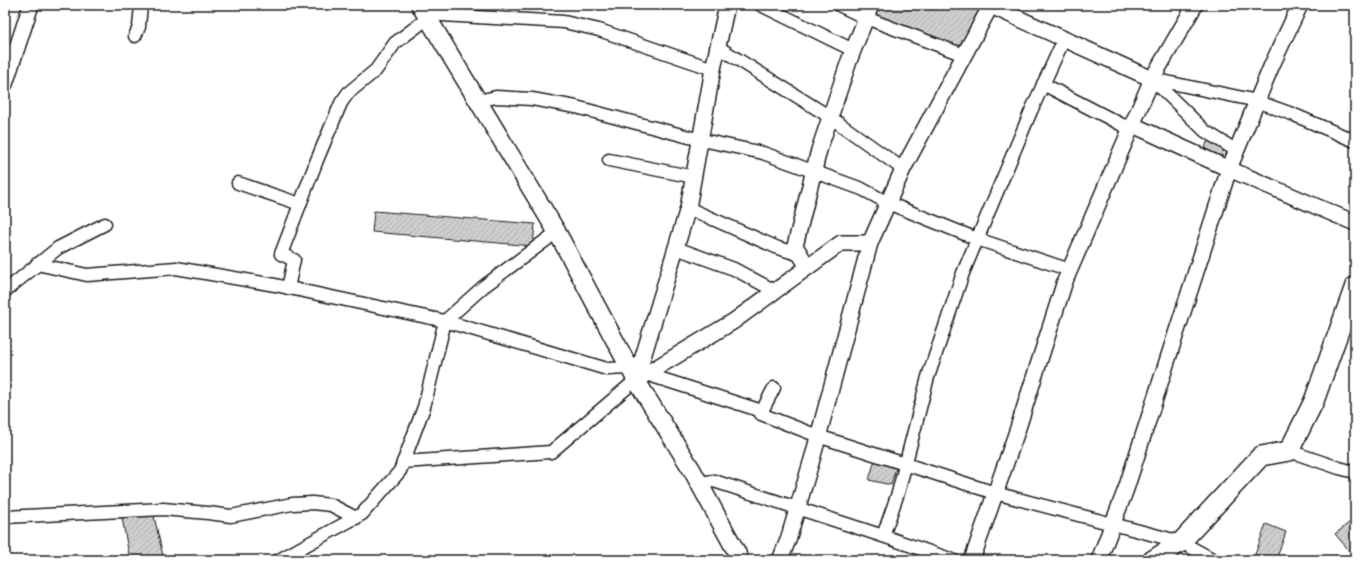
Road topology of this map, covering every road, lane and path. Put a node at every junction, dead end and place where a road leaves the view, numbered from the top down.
1 (31, 5) edge
2 (141, 5) edge
3 (727, 5) edge
4 (761, 5) edge
5 (839, 5) edge
6 (991, 5) edge
7 (1195, 5) edge
8 (1300, 5) edge
9 (424, 12) edge
10 (868, 12) edge
11 (135, 36) dead end
12 (1064, 39) junction
13 (718, 47) junction
14 (853, 50) junction
15 (964, 55) junction
16 (713, 70) junction
17 (6, 79) edge
18 (1152, 79) junction
19 (1043, 84) junction
20 (478, 101) junction
21 (1257, 101) junction
22 (830, 117) junction
23 (1132, 127) junction
24 (700, 140) junction
25 (1355, 141) edge
26 (1237, 151) junction
27 (609, 160) dead end
28 (903, 169) junction
29 (1229, 169) junction
30 (814, 172) junction
31 (694, 177) junction
32 (238, 183) dead end
33 (888, 203) junction
34 (300, 204) junction
35 (688, 208) junction
36 (1355, 223) edge
37 (106, 224) dead end
38 (557, 232) junction
39 (977, 239) junction
40 (870, 244) junction
41 (676, 248) junction
42 (804, 261) junction
43 (37, 264) junction
44 (1070, 270) junction
45 (1355, 286) edge
46 (288, 288) junction
47 (5, 291) edge
48 (775, 291) junction
49 (445, 321) junction
50 (637, 374) junction
51 (774, 388) dead end
52 (761, 414) dead end
53 (818, 436) junction
54 (1289, 452) junction
55 (403, 462) junction
56 (905, 464) junction
57 (1355, 472) edge
58 (699, 483) junction
59 (995, 493) junction
60 (798, 508) junction
61 (5, 517) edge
62 (356, 518) junction
63 (1113, 524) junction
64 (883, 536) junction
65 (1181, 542) junction
66 (300, 555) edge
67 (740, 558) edge
68 (279, 560) edge
69 (780, 560) edge
70 (953, 560) edge
71 (972, 560) edge
72 (1099, 560) edge
73 (1153, 560) edge
74 (1214, 560) edge

1 - 17 street
2 - 11 street
3 - 13 street
4 - 14 street
5 - 10 street
6 - 12 street
6 - 15 street
7 - 18 street
8 - 21 street
9 - 16 street
9 - 20 main road
9 - 34 street
10 - 14 street
10 - 15 street
12 - 18 street
12 - 19 street
13 - 16 street
13 - 22 street
14 - 22 street
15 - 28 street
16 - 24 street
18 - 21 street
18 - 23 street
18 - 26 street
19 - 23 street
19 - 39 street
20 - 24 street
20 - 38 main road
21 - 25 street
21 - 26 street
22 - 28 street
22 - 30 street
23 - 29 street
23 - 44 street
24 - 30 street
24 - 31 street
26 - 29 street
27 - 31 street
28 - 33 street
29 - 36 street
29 - 63 street
30 - 33 street
30 - 42 street
31 - 35 street
32 - 34 street
33 - 39 street
33 - 40 street
34 - 46 street
35 - 41 street
35 - 42 street
37 - 43 street
38 - 49 street
38 - 50 main road
39 - 44 street
39 - 56 street
40 - 42 street
40 - 53 street
41 - 48 street
41 - 50 street
42 - 48 street
43 - 46 street
43 - 47 street
44 - 59 street
45 - 54 main road
46 - 49 street
48 - 50 street
49 - 50 street
49 - 55 street
50 - 51 street
50 - 55 street
50 - 58 main road
52 - 53 street
53 - 56 street
53 - 60 street
54 - 57 street
54 - 65 main road
55 - 62 street
56 - 59 street
56 - 64 street
58 - 60 street
58 - 67 main road
59 - 63 street
59 - 71 street
60 - 64 street
60 - 69 street
61 - 62 street
62 - 66 street
63 - 65 street
63 - 72 street
64 - 70 street
65 - 73 main road
65 - 74 street
66 - 68 street

